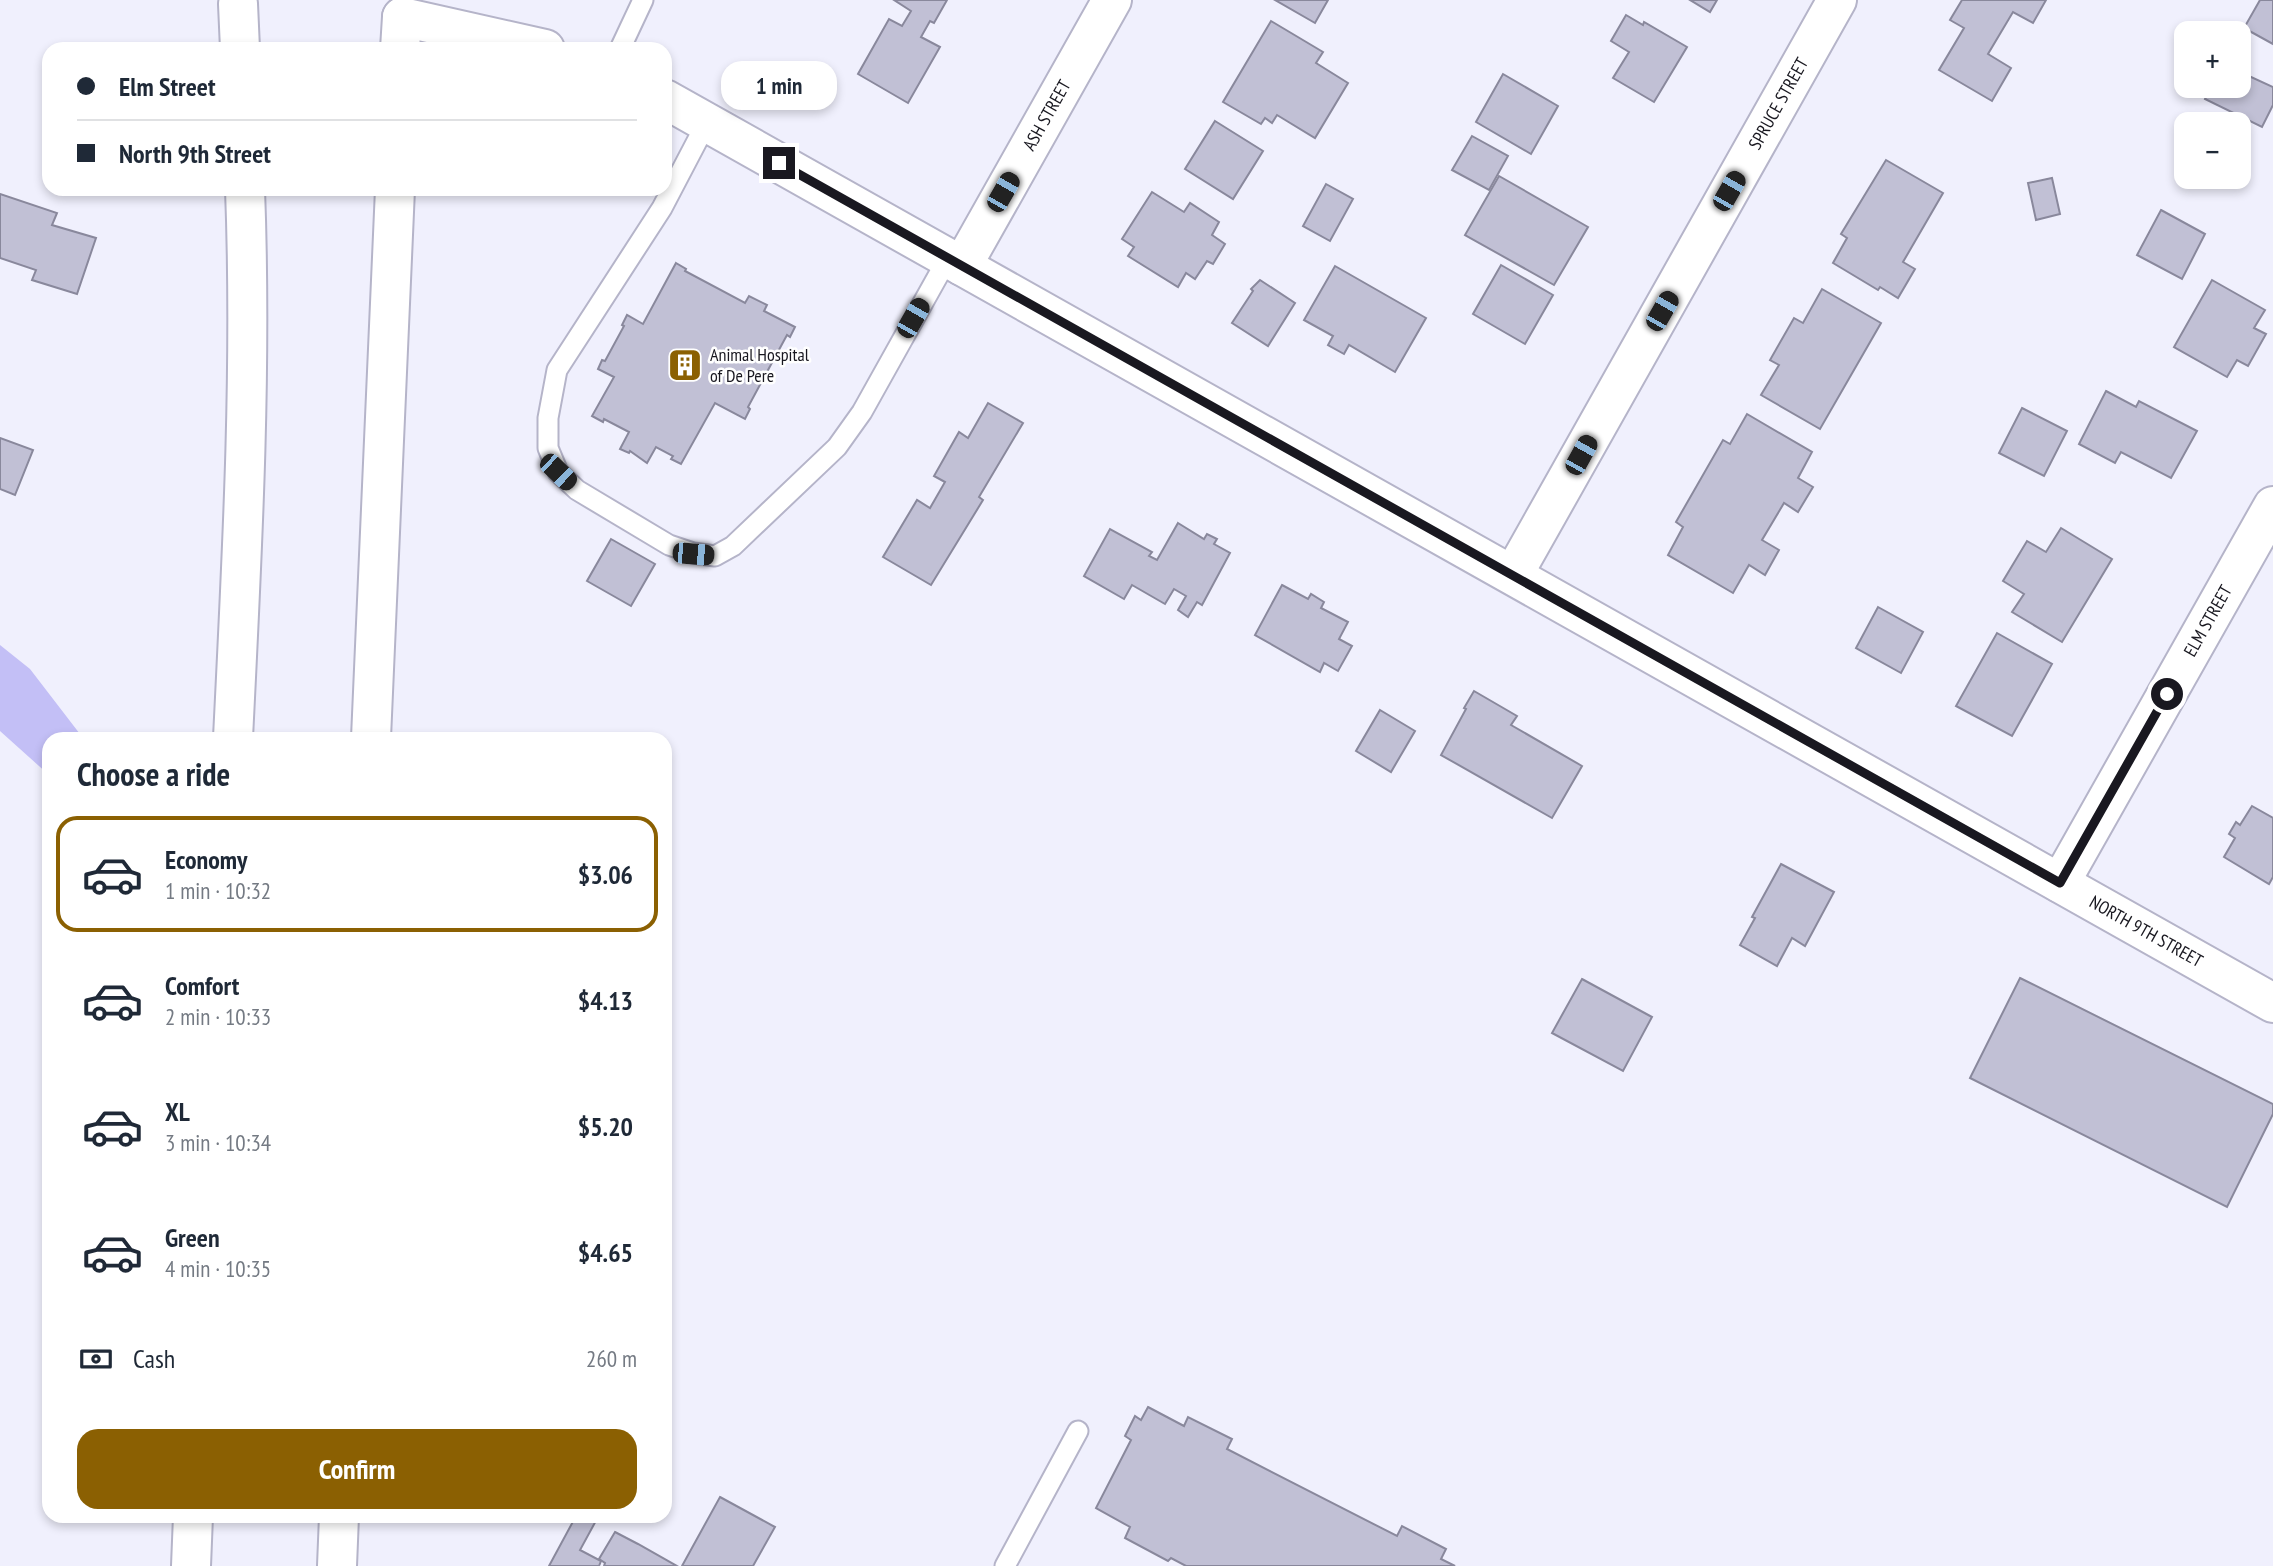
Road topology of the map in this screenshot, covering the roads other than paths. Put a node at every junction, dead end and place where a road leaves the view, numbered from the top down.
1 (643, 0) edge
2 (1112, 0) edge
3 (1837, 0) edge
4 (238, 4) dead end
5 (401, 33) edge
6 (240, 42) edge
7 (482, 42) edge
8 (623, 42) edge
9 (672, 103) edge
10 (706, 122) junction
11 (672, 188) edge
12 (245, 196) edge
13 (395, 196) edge
14 (668, 196) edge
15 (955, 262) junction
16 (2273, 506) edge
17 (1513, 575) junction
18 (233, 732) edge
19 (372, 732) edge
20 (2060, 883) junction
21 (2273, 1003) edge
22 (1078, 1431) dead end
23 (193, 1523) edge
24 (339, 1523) edge
25 (191, 1566) edge
26 (337, 1566) edge
27 (1005, 1566) edge

1 - 8 lane
2 - 15 main road, ASH STREET
3 - 17 main road, SPRUCE STREET
4 - 6 main road
5 - 7 main road
9 - 10 main road, NORTH 9TH STREET
10 - 11 lane
10 - 15 main road, NORTH 9TH STREET
12 - 18 main road
13 - 19 main road
14 - 15 lane
15 - 17 main road, NORTH 9TH STREET
16 - 20 main road, ELM STREET
17 - 20 main road, NORTH 9TH STREET
20 - 21 main road, NORTH 9TH STREET
22 - 27 lane
23 - 25 main road
24 - 26 main road

